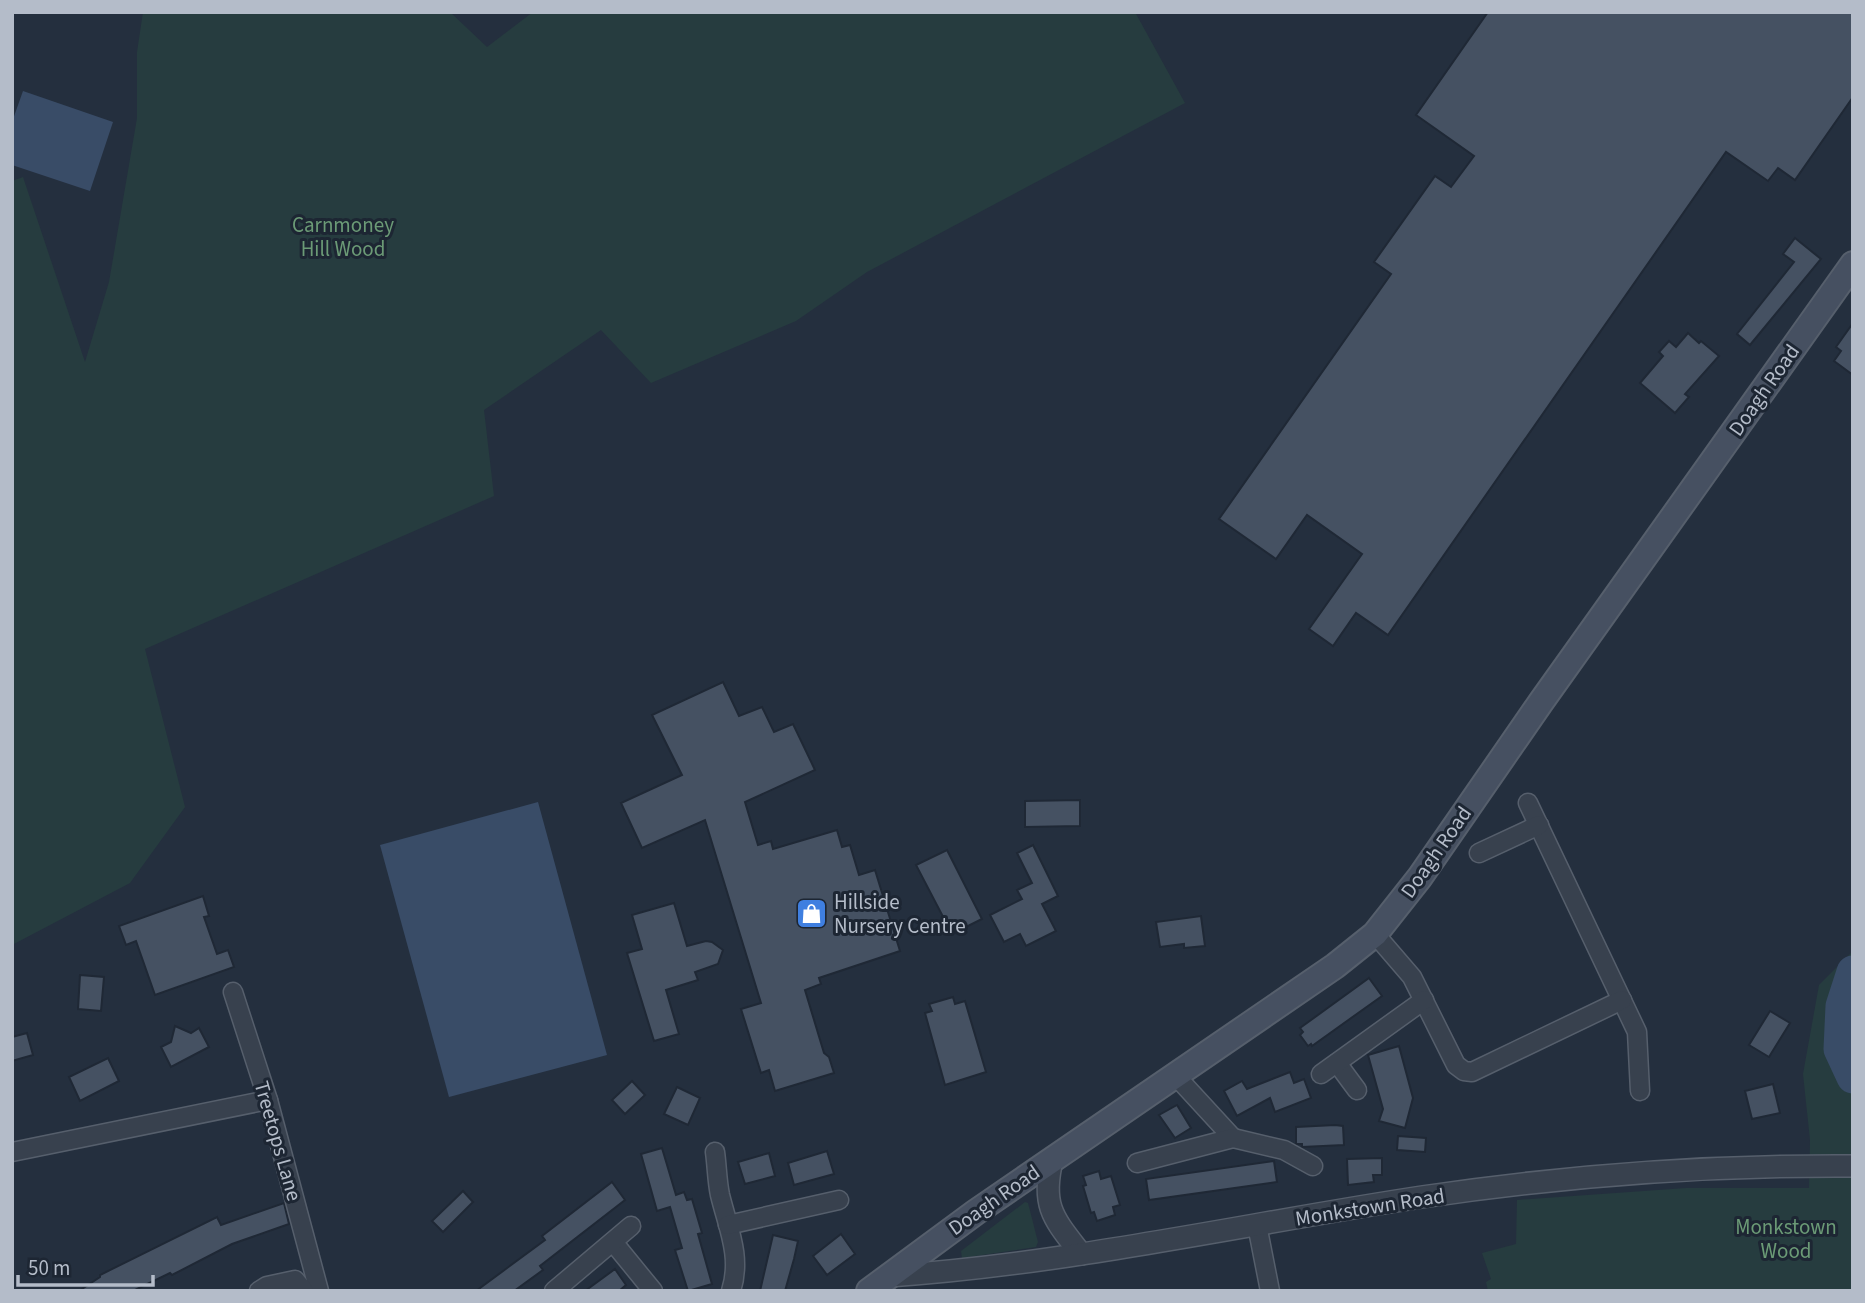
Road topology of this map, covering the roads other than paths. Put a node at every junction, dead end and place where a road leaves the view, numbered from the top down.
1 (1853, 264) edge
2 (1528, 803) dead end
3 (1539, 825) junction
4 (1479, 853) dead end
5 (1375, 934) junction
6 (233, 992) dead end
7 (1424, 1000) junction
8 (1622, 1000) junction
9 (1337, 1063) junction
10 (1321, 1074) dead end
11 (1175, 1075) junction
12 (1357, 1090) dead end
13 (1640, 1090) dead end
14 (268, 1100) junction
15 (1233, 1138) junction
16 (12, 1152) edge
17 (715, 1152) dead end
18 (1052, 1160) junction
19 (1137, 1163) dead end
20 (1313, 1166) dead end
21 (1853, 1166) edge
22 (839, 1200) dead end
23 (728, 1225) junction
24 (1257, 1225) junction
25 (631, 1226) dead end
26 (613, 1242) junction
27 (1081, 1254) junction
28 (889, 1276) junction
29 (259, 1291) edge
30 (304, 1291) edge
31 (319, 1291) edge
32 (554, 1291) edge
33 (653, 1291) edge
34 (731, 1291) edge
35 (869, 1291) edge
36 (1269, 1291) edge

1 - 5 main road, Doagh Road
2 - 3 street
3 - 4 street
3 - 8 street
5 - 7 street
5 - 11 main road, Doagh Road
6 - 14 street, Treetops Lane
7 - 8 street
7 - 9 street
8 - 13 street
9 - 10 street
9 - 12 street
11 - 15 street
11 - 18 main road, Doagh Road
14 - 16 street
14 - 31 street, Treetops Lane
15 - 19 street
15 - 20 street
17 - 23 street
18 - 27 street
18 - 28 main road, Doagh Road
21 - 24 street, Monkstown Road
22 - 23 street
23 - 34 street
24 - 27 street, Monkstown Road
24 - 36 street
25 - 26 street
26 - 32 street
26 - 33 street
27 - 28 street, Monkstown Road
28 - 35 main road, Doagh Road
29 - 30 street

